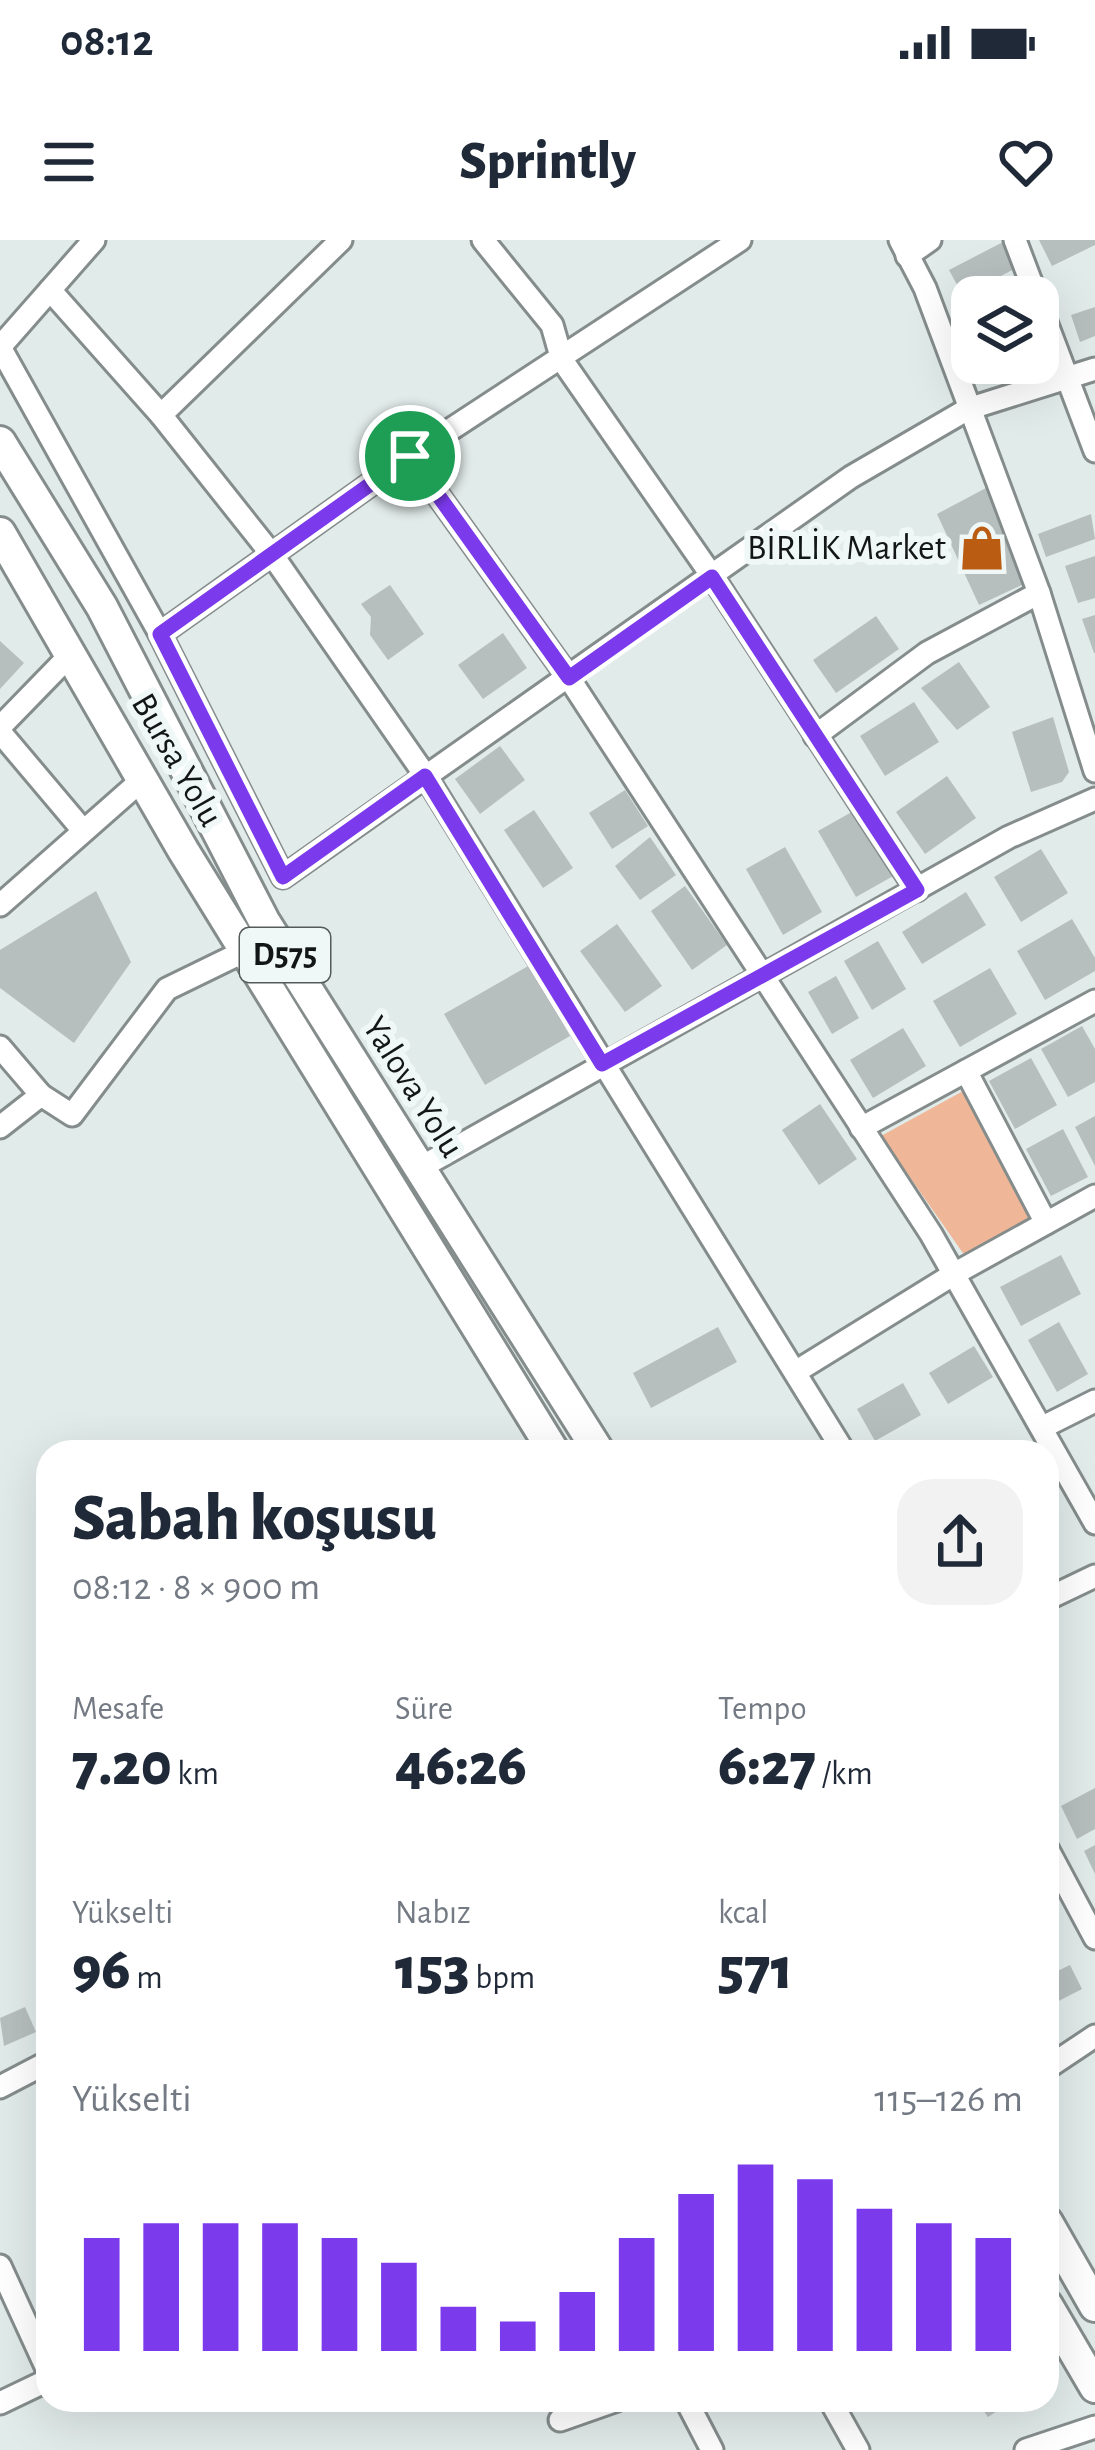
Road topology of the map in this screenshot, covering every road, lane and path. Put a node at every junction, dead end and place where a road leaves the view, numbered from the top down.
1 (94, 240) edge
2 (341, 240) edge
3 (483, 240) edge
4 (740, 240) edge
5 (930, 240) edge
6 (1015, 240) edge
7 (903, 248) edge
8 (50, 290) junction
9 (0, 347) edge
10 (562, 360) junction
11 (1095, 369) edge
12 (1071, 376) junction
13 (968, 409) junction
14 (161, 415) junction
15 (0, 442) edge
16 (1095, 451) edge
17 (410, 456) junction
18 (0, 533) edge
19 (273, 556) junction
20 (712, 577) junction
21 (1039, 593) junction
22 (160, 634) junction
23 (71, 654) junction
24 (569, 678) junction
25 (0, 730) edge
26 (815, 736) junction
27 (1095, 771) edge
28 (425, 776) junction
29 (142, 779) junction
30 (1095, 799) edge
31 (81, 828) junction
32 (917, 890) junction
33 (0, 905) edge
34 (245, 951) junction
35 (762, 977) junction
36 (1095, 1001) edge
37 (0, 1047) edge
38 (602, 1064) junction
39 (966, 1071) junction
40 (41, 1095) junction
41 (0, 1127) edge
42 (862, 1128) junction
43 (418, 1169) junction
44 (1095, 1196) edge
45 (1046, 1223) junction
46 (954, 1274) junction
47 (797, 1371) junction
48 (1095, 1401) edge
49 (1043, 1427) junction
50 (547, 1440) edge
51 (591, 1440) edge
52 (837, 1440) edge
53 (1050, 1440) edge
54 (1059, 1457) edge
55 (1095, 1523) edge
56 (1095, 1576) edge
57 (1059, 1593) edge
58 (1059, 1870) edge
59 (1095, 1938) edge
60 (1095, 2036) edge
61 (1059, 2060) edge
62 (36, 2068) edge
63 (0, 2087) edge
64 (1059, 2243) edge
65 (0, 2266) edge
66 (1095, 2306) edge
67 (1059, 2326) edge
68 (36, 2345) edge
69 (36, 2386) edge
70 (1095, 2387) edge
71 (0, 2403) edge
72 (583, 2412) edge
73 (692, 2412) edge
74 (837, 2412) edge
75 (560, 2420) dead end
76 (1095, 2427) edge
77 (712, 2450) edge
78 (858, 2450) edge
79 (1026, 2450) edge

1 - 8 street
2 - 14 street
3 - 10 street
4 - 10 street
5 - 7 street
6 - 12 street
7 - 13 street
8 - 9 street
8 - 14 street
9 - 22 street
10 - 17 street
10 - 20 street
11 - 12 street
12 - 13 street
12 - 16 street
13 - 20 street
13 - 21 street
14 - 19 street
15 - 43 highway, Yalova Yolu / D575
17 - 19 street
17 - 24 street
18 - 23 highway, Bursa Yolu / D575
19 - 22 street
19 - 28 street
20 - 24 street
20 - 26 street
21 - 26 street
21 - 27 street
22 - 28 street
23 - 25 street
23 - 29 highway, Bursa Yolu / D575
24 - 28 street
24 - 35 street
25 - 31 street
26 - 32 street
28 - 38 street
29 - 31 street
29 - 34 highway, Bursa Yolu / D575
30 - 32 street
31 - 33 street
32 - 35 street
34 - 40 street
34 - 50 highway, Bursa Yolu / D575
35 - 38 street
35 - 42 street
36 - 39 street
37 - 40 street
38 - 43 street
38 - 47 street
39 - 42 street
39 - 45 street
40 - 41 street
42 - 46 street
43 - 51 highway, Yalova Yolu / D575
44 - 45 street
45 - 46 street
46 - 47 street
46 - 49 street
47 - 52 street
48 - 49 street
49 - 53 street
54 - 55 street
56 - 57 street
58 - 59 street
60 - 61 street
62 - 63 street
64 - 66 highway
65 - 68 street
67 - 70 highway
69 - 71 street
72 - 75 street
73 - 77 street
74 - 78 street
76 - 79 street

